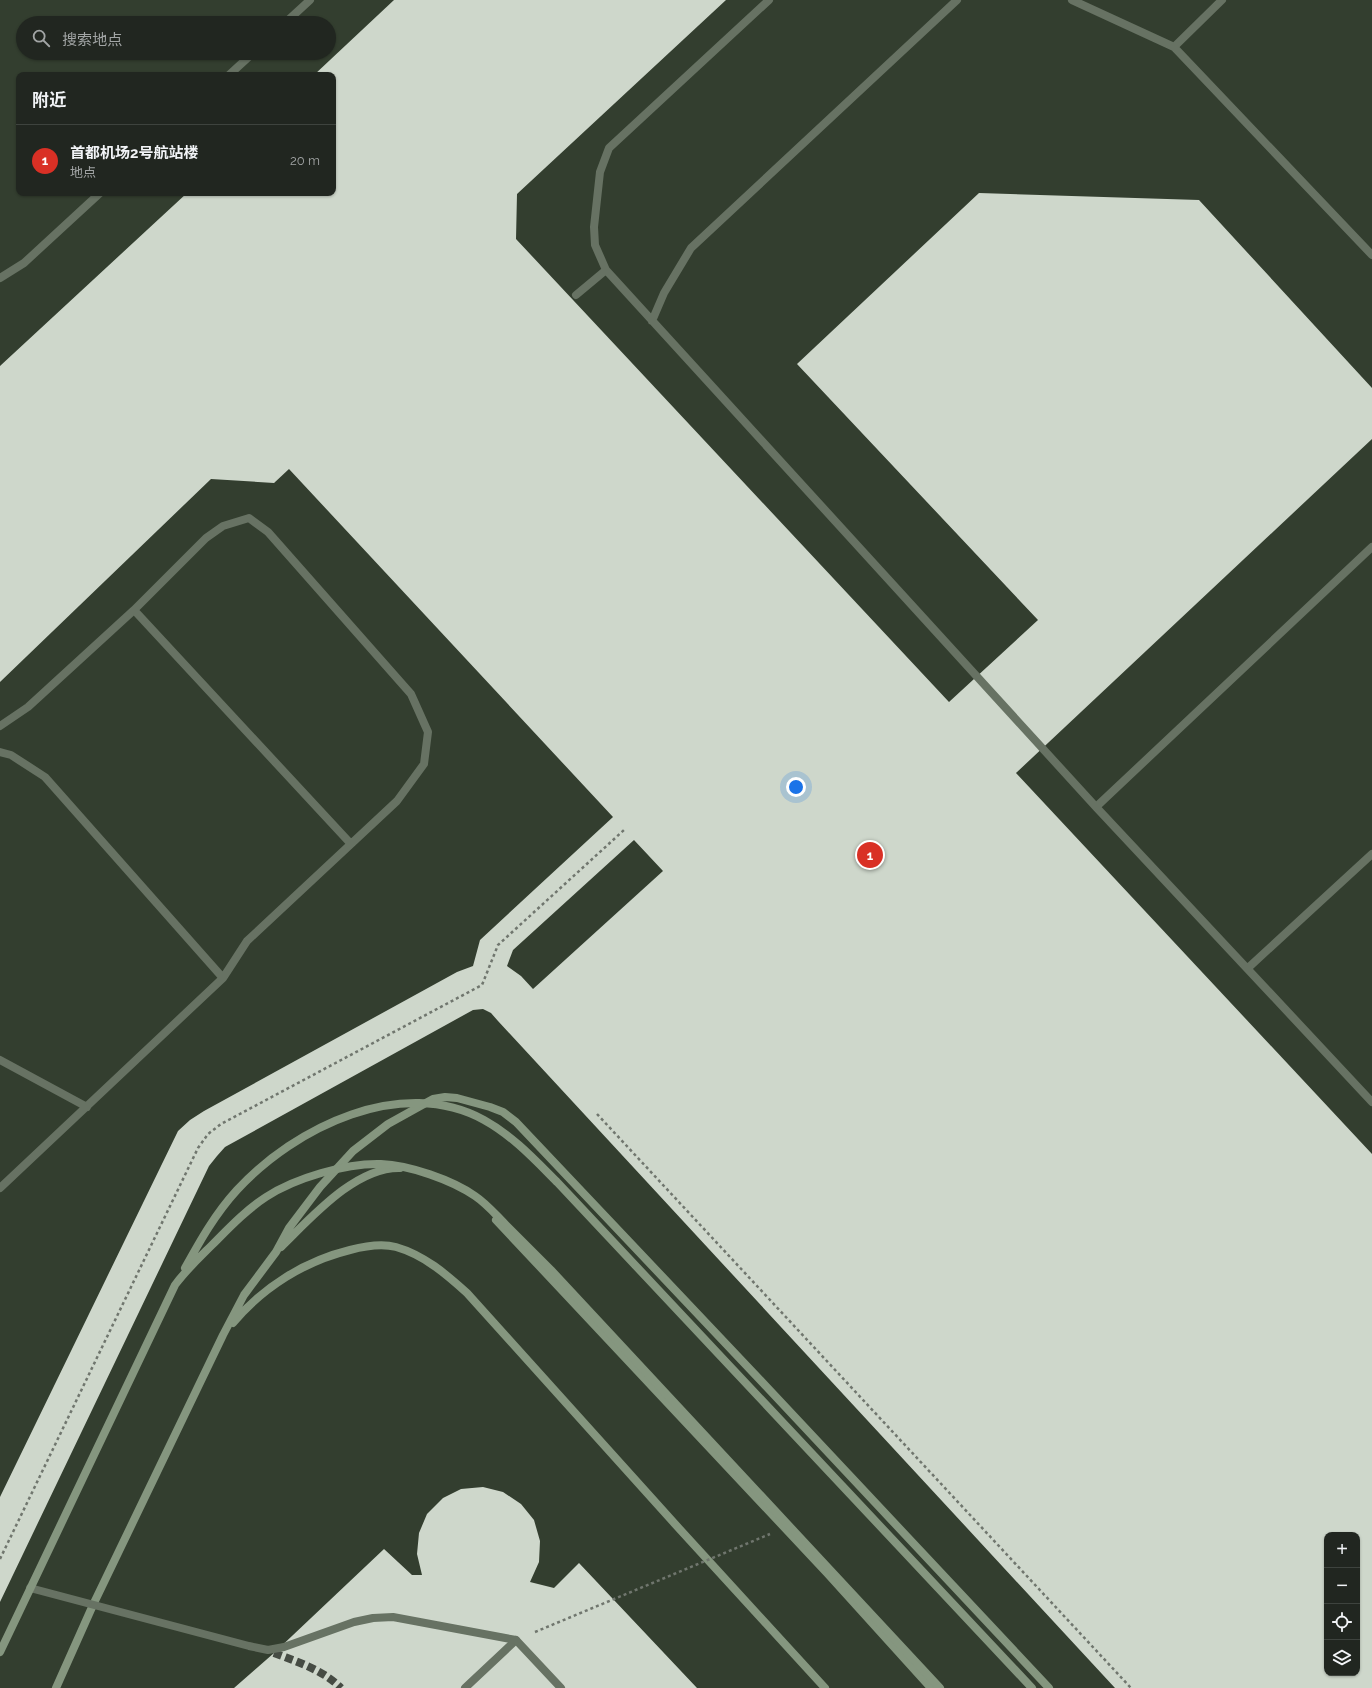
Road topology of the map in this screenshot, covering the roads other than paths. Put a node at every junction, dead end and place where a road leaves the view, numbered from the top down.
1 (310, 0) edge
2 (769, 0) edge
3 (956, 0) edge
4 (1072, 0) edge
5 (1222, 0) edge
6 (293, 16) edge
7 (1174, 47) junction
8 (245, 60) edge
9 (232, 72) edge
10 (97, 196) edge
11 (1372, 255) edge
12 (606, 270) junction
13 (0, 278) edge
14 (576, 295) dead end
15 (652, 321) junction
16 (1372, 547) edge
17 (134, 610) junction
18 (0, 726) edge
19 (0, 752) edge
20 (1096, 807) junction
21 (351, 844) junction
22 (1372, 854) edge
23 (1248, 968) junction
24 (223, 978) junction
25 (0, 1060) edge
26 (1372, 1102) edge
27 (87, 1107) junction
28 (0, 1188) edge
29 (276, 1252) junction
30 (175, 1285) junction
31 (223, 1335) junction
32 (30, 1588) junction
33 (93, 1605) junction
34 (516, 1640) junction
35 (0, 1652) edge
36 (274, 1653) tunnel mouth
37 (56, 1688) edge
38 (465, 1688) edge
39 (561, 1688) edge
40 (825, 1688) edge
41 (931, 1688) edge
42 (940, 1688) edge
43 (1032, 1688) edge
44 (1048, 1688) edge

1 - 6 lane
2 - 12 lane
3 - 15 lane
4 - 7 lane
5 - 7 lane
7 - 11 lane
8 - 9 lane
10 - 13 lane
12 - 14 lane
12 - 15 lane
15 - 20 lane
16 - 20 lane
17 - 18 lane
17 - 21 lane
17 - 21 lane
19 - 24 lane
20 - 23 lane
21 - 24 lane
22 - 23 lane
23 - 26 lane
24 - 27 lane
25 - 27 lane
27 - 28 lane
29 - 31 street
29 - 41 street
29 - 44 street
30 - 32 street, bridge
30 - 42 street, bridge
30 - 43 street, bridge
31 - 33 street
31 - 40 street
32 - 34 lane, bridge
32 - 35 street, bridge
33 - 36 street
33 - 37 street
34 - 38 lane
34 - 39 lane, bridge

